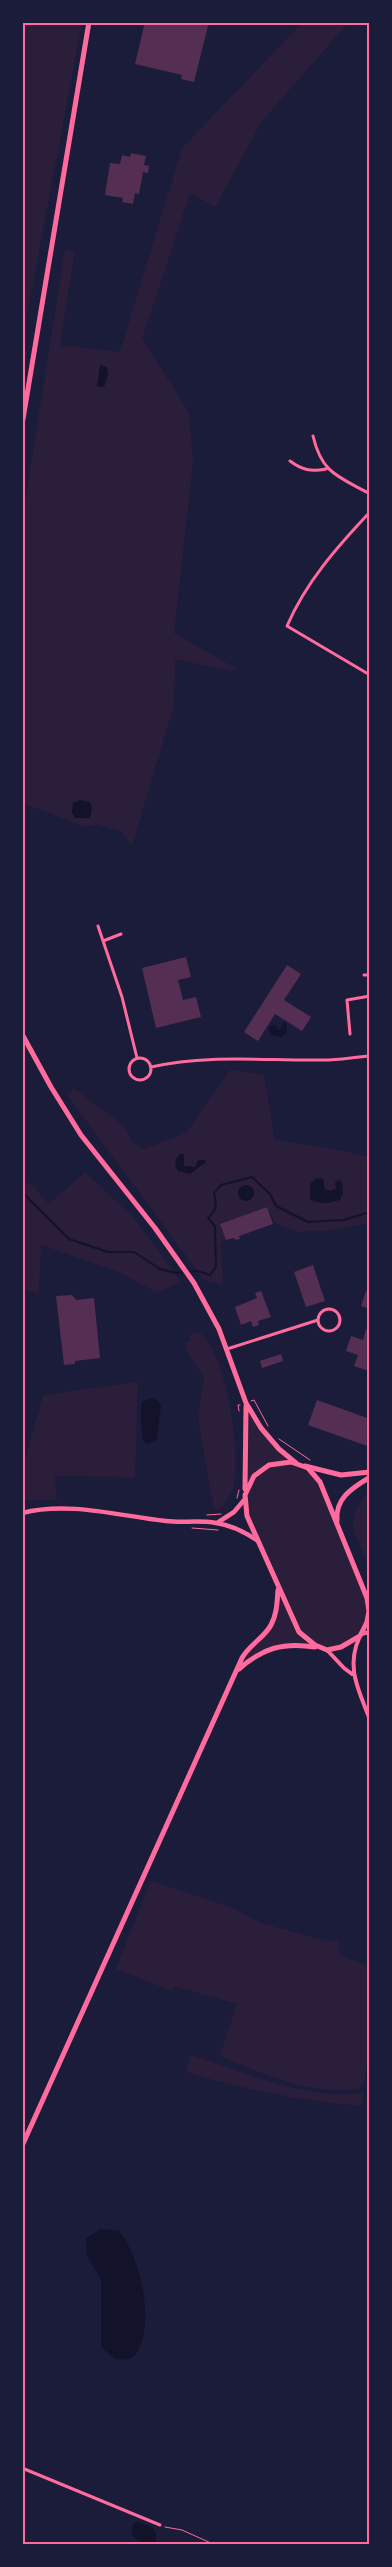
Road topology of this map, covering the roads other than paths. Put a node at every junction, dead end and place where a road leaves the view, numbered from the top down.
1 (89, 22) edge
2 (22, 424) edge
3 (313, 436) dead end
4 (290, 461) dead end
5 (326, 469) junction
6 (370, 494) edge
7 (370, 512) edge
8 (370, 675) edge
9 (98, 926) dead end
10 (121, 934) dead end
11 (103, 941) junction
12 (364, 975) dead end
13 (370, 975) edge
14 (370, 996) edge
15 (22, 1034) edge
16 (350, 1034) dead end
17 (370, 1056) edge
18 (137, 1058) junction
19 (151, 1067) junction
20 (318, 1320) junction
21 (227, 1349) junction
22 (246, 1402) junction
23 (296, 1463) junction
24 (302, 1465) junction
25 (370, 1472) edge
26 (370, 1476) edge
27 (245, 1497) junction
28 (22, 1513) edge
29 (337, 1522) junction
30 (216, 1523) junction
31 (258, 1541) junction
32 (278, 1590) junction
33 (368, 1600) edge
34 (370, 1632) edge
35 (361, 1635) junction
36 (325, 1649) junction
37 (238, 1669) junction
38 (352, 1674) junction
39 (370, 1720) edge
40 (22, 2146) edge
41 (22, 2468) edge
42 (160, 2525) road end

1 - 2 main road
3 - 5 street
4 - 5 street
5 - 6 street
7 - 8 street
9 - 11 street
10 - 11 street
11 - 18 street
12 - 13 street
14 - 16 street
15 - 21 main road
17 - 19 street
18 - 19 street
18 - 19 street
20 - 20 street
20 - 21 street
21 - 22 main road
22 - 23 main road
22 - 27 main road
23 - 24 main road
23 - 27 main road
24 - 25 main road
24 - 29 main road
26 - 29 main road
27 - 30 main road
27 - 31 main road
28 - 30 main road
29 - 33 main road
30 - 31 main road
31 - 32 main road
32 - 36 main road
32 - 37 main road
33 - 35 main road
34 - 35 street
35 - 36 main road
35 - 38 street
36 - 37 main road
36 - 38 street
37 - 40 main road
38 - 39 street
41 - 42 street

